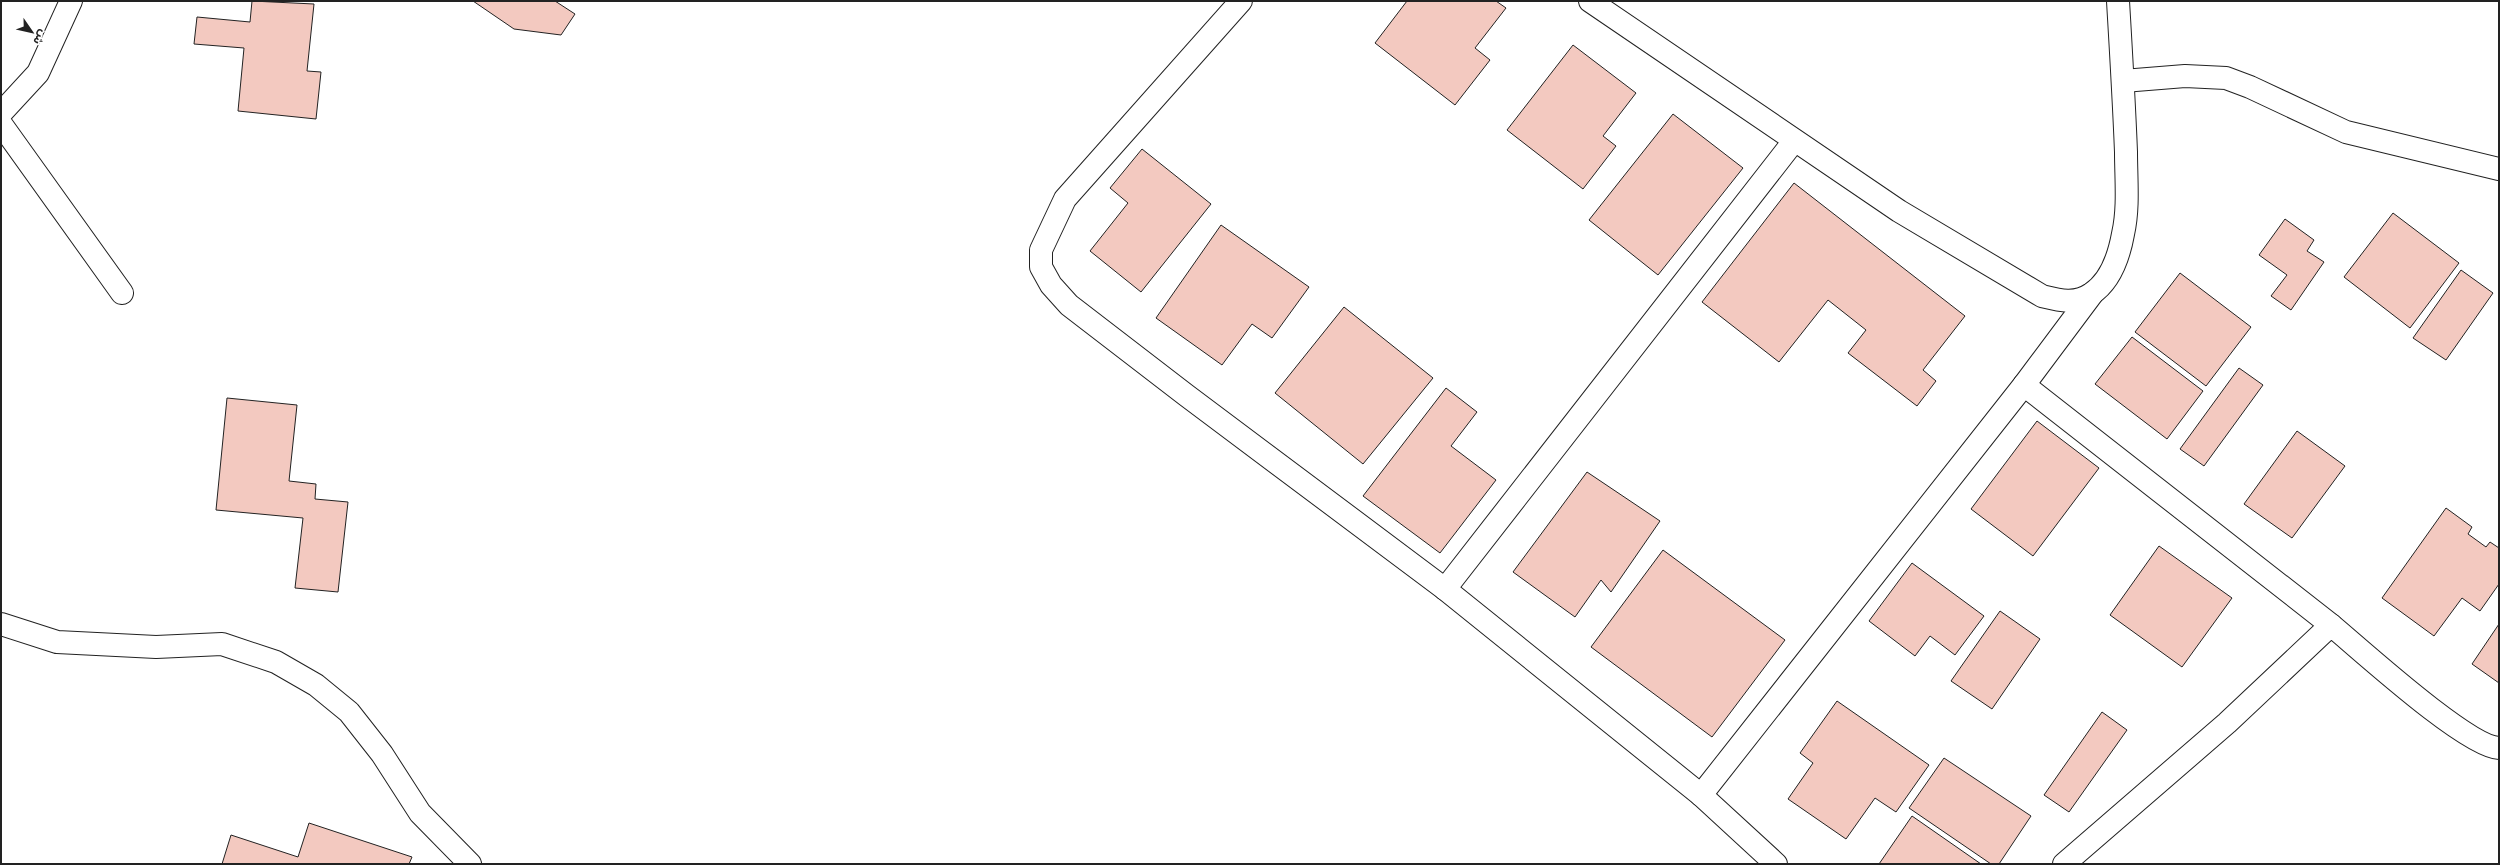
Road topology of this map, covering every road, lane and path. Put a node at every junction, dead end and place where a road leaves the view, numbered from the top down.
1 (71, 1) edge
2 (1241, 1) edge
3 (1590, 1) edge
4 (2118, 1) edge
5 (2123, 81) junction
6 (1, 113) edge
7 (1, 124) edge
8 (1794, 141) junction
9 (2499, 169) edge
10 (122, 293) dead end
11 (2092, 294) junction
12 (2024, 385) junction
13 (1445, 589) junction
14 (1, 624) edge
15 (2330, 625) junction
16 (2499, 748) edge
17 (1701, 796) junction
18 (470, 864) edge
19 (1776, 864) edge
20 (2064, 864) edge

1 - 6 street
2 - 13 street
3 - 8 street
4 - 5 street
5 - 9 street
5 - 11 street
7 - 10 street
8 - 11 street
8 - 13 street
11 - 12 street
12 - 15 street
12 - 17 street
13 - 17 street
14 - 18 street
15 - 16 street
15 - 20 street
17 - 19 street

